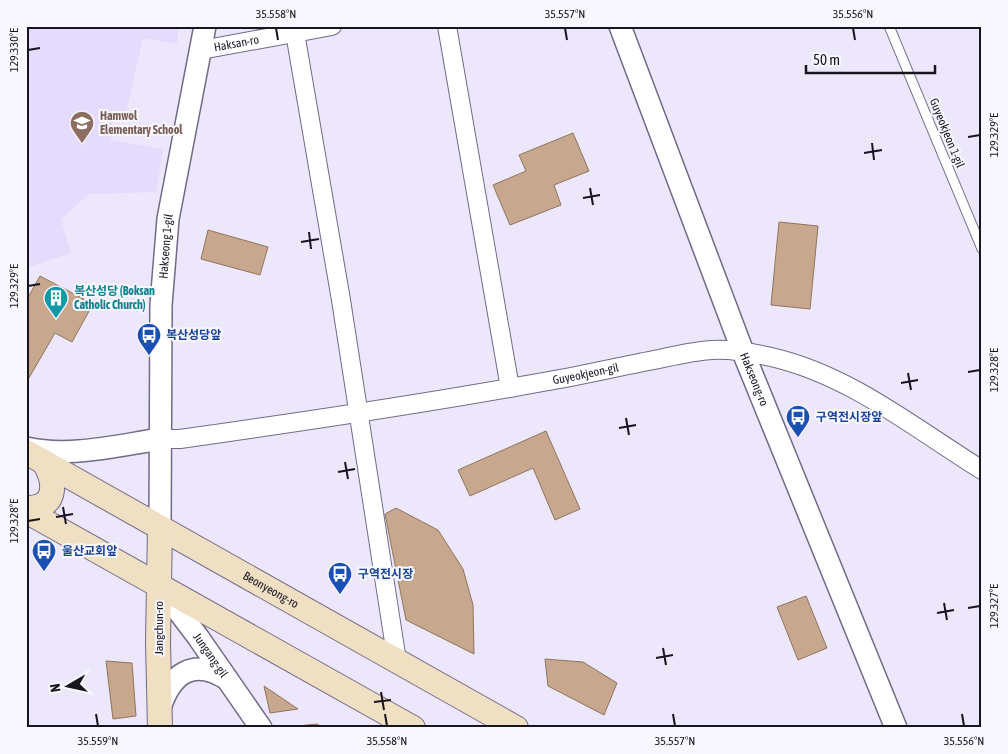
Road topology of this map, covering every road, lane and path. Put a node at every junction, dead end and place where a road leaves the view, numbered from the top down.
1 (205, 26) edge
2 (332, 26) edge
3 (447, 26) edge
4 (620, 26) edge
5 (889, 26) edge
6 (295, 33) junction
7 (200, 50) junction
8 (982, 249) edge
9 (743, 352) junction
10 (510, 388) junction
11 (358, 412) junction
12 (162, 438) junction
13 (32, 454) edge
14 (982, 470) edge
15 (26, 510) edge
16 (160, 528) junction
17 (159, 585) junction
18 (397, 662) junction
19 (227, 679) junction
20 (160, 718) edge
21 (261, 728) edge
22 (413, 728) edge
23 (516, 728) edge
24 (896, 728) edge

1 - 7 street, Hakseong 1-gil
2 - 6 street, Haksan-ro
3 - 10 street
4 - 9 street, Hakseong-ro
5 - 8 lane, Guyeokjeon 1-gil
6 - 7 street, Haksan-ro
6 - 11 street
7 - 12 street, Hakseong 1-gil
9 - 10 street, Guyeokjeon-gil
9 - 14 street, Guyeokjeon-gil
9 - 24 street, Hakseong-ro
10 - 11 street, Guyeokjeon-gil
11 - 12 street, Guyeokjeon-gil
11 - 18 street
12 - 13 street
12 - 16 street, Hakseong 1-gil
13 - 15 main road
13 - 16 main road, Beonyeong-ro
15 - 17 main road
16 - 17 main road, Jangchun-ro
16 - 18 main road, Beonyeong-ro
17 - 19 street, Jungang-gil
17 - 20 main road, Jangchun-ro
17 - 22 main road
18 - 23 main road, Beonyeong-ro
19 - 20 street
19 - 21 street, Jungang-gil

